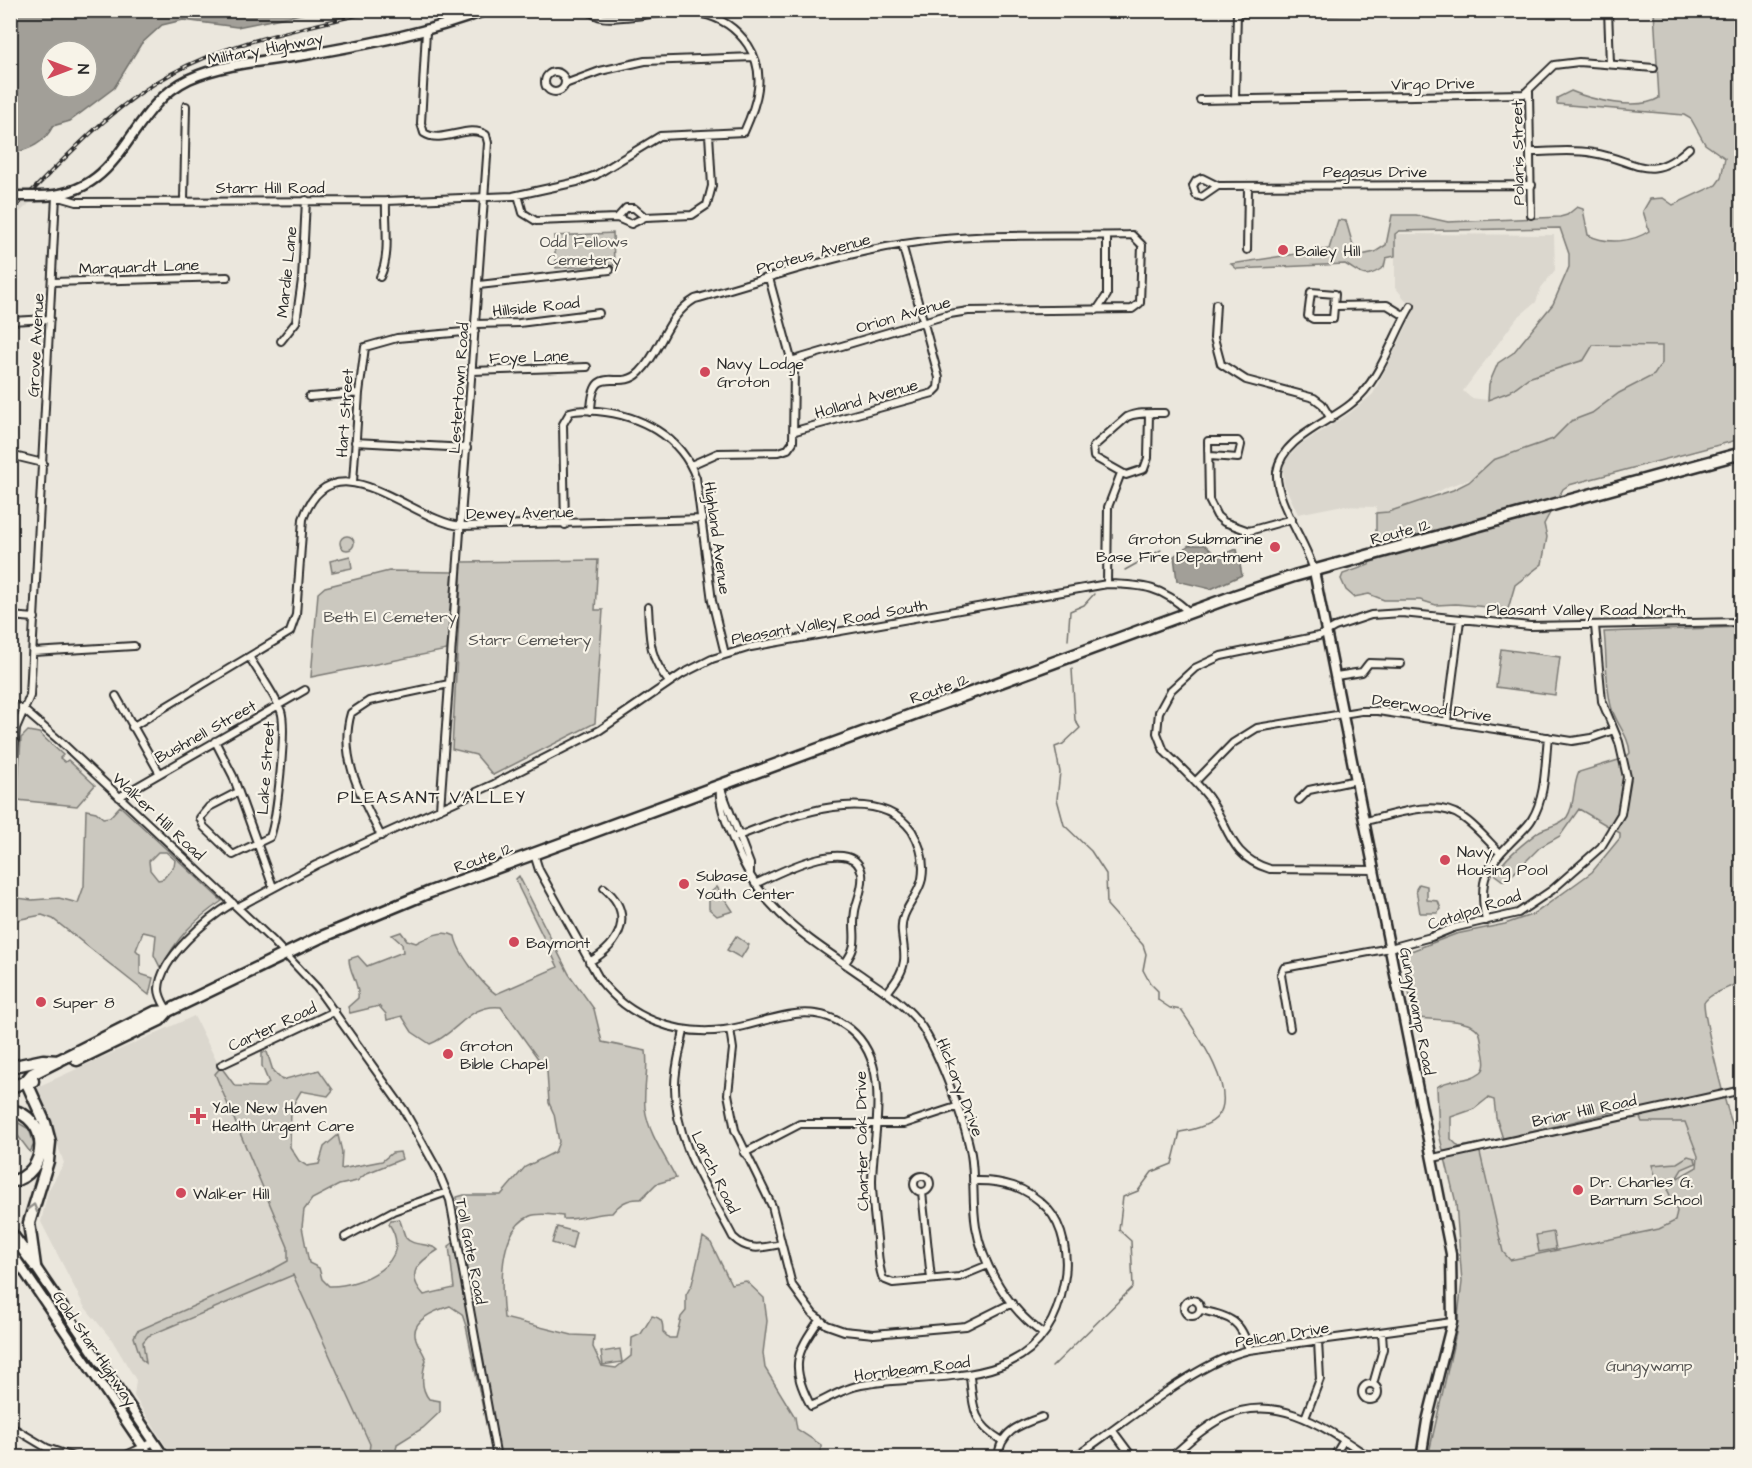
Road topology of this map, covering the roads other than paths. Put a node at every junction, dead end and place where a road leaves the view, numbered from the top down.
1 (487, 10) edge
2 (588, 10) edge
3 (1393, 10) edge
4 (1608, 10) edge
5 (1237, 12) edge
6 (426, 31) junction
7 (754, 57) junction
8 (1610, 64) junction
9 (1654, 68) dead end
10 (565, 84) dead end
11 (1529, 91) junction
12 (1235, 99) junction
13 (1200, 100) dead end
14 (186, 106) dead end
15 (709, 134) junction
16 (1689, 148) dead end
17 (1532, 152) junction
18 (1532, 185) junction
19 (1218, 186) dead end
20 (1248, 187) junction
21 (518, 195) junction
22 (12, 196) edge
23 (56, 196) junction
24 (485, 197) junction
25 (184, 200) junction
26 (306, 200) junction
27 (386, 201) junction
28 (1531, 215) dead end
29 (645, 217) junction
30 (617, 218) junction
31 (1107, 236) junction
32 (902, 244) junction
33 (1247, 250) dead end
34 (610, 270) dead end
35 (227, 277) dead end
36 (380, 277) dead end
37 (769, 278) junction
38 (52, 282) junction
39 (478, 285) junction
40 (1216, 304) dead end
41 (1336, 306) junction
42 (1411, 306) dead end
43 (1097, 310) junction
44 (599, 313) dead end
45 (1405, 316) junction
46 (50, 319) junction
47 (10, 321) edge
48 (922, 322) junction
49 (475, 328) junction
50 (281, 341) dead end
51 (365, 347) joint
52 (791, 361) junction
53 (586, 367) dead end
54 (472, 371) junction
55 (359, 393) junction
56 (309, 397) dead end
57 (591, 411) junction
58 (1164, 413) dead end
59 (1149, 414) junction
60 (1331, 419) junction
61 (795, 431) junction
62 (355, 442) junction
63 (467, 448) junction
64 (1742, 453) edge
65 (10, 455) edge
66 (1210, 456) junction
67 (43, 463) junction
68 (692, 465) junction
69 (1121, 473) junction
70 (353, 482) junction
71 (703, 519) junction
72 (1293, 519) junction
73 (565, 525) junction
74 (461, 526) junction
75 (1314, 570) junction
76 (1107, 584) junction
77 (648, 607) dead end
78 (1190, 612) junction
79 (10, 616) edge
80 (35, 618) junction
81 (1460, 620) junction
82 (1742, 622) edge
83 (1595, 626) junction
84 (1328, 633) junction
85 (134, 646) dead end
86 (33, 651) junction
87 (725, 654) junction
88 (250, 658) junction
89 (1401, 664) dead end
90 (1336, 676) junction
91 (669, 682) junction
92 (449, 684) junction
93 (305, 690) dead end
94 (116, 696) dead end
95 (10, 703) edge
96 (278, 706) junction
97 (25, 711) junction
98 (1344, 714) junction
99 (1447, 721) junction
100 (132, 727) junction
101 (1614, 730) junction
102 (1548, 738) junction
103 (215, 741) junction
104 (11, 762) edge
105 (159, 772) junction
106 (1357, 780) junction
107 (1195, 782) junction
108 (720, 786) junction
109 (238, 792) junction
110 (119, 796) junction
111 (1299, 800) dead end
112 (10, 802) edge
113 (440, 809) junction
114 (1365, 821) junction
115 (381, 836) junction
116 (736, 837) junction
117 (257, 844) junction
118 (1500, 853) junction
119 (534, 854) junction
120 (1375, 870) junction
121 (756, 884) junction
122 (273, 887) junction
123 (604, 888) dead end
124 (235, 905) junction
125 (1486, 921) junction
126 (1390, 948) junction
127 (285, 954) junction
128 (589, 962) junction
129 (845, 963) junction
130 (887, 993) junction
131 (168, 1011) junction
132 (335, 1011) junction
133 (1290, 1028) dead end
134 (730, 1029) junction
135 (684, 1030) junction
136 (59, 1061) junction
137 (221, 1065) dead end
138 (10, 1067) edge
139 (26, 1081) junction
140 (10, 1088) edge
141 (1742, 1089) edge
142 (956, 1107) junction
143 (10, 1110) edge
144 (875, 1125) junction
145 (744, 1153) junction
146 (1433, 1158) junction
147 (973, 1181) junction
148 (10, 1182) edge
149 (447, 1192) junction
150 (922, 1192) dead end
151 (10, 1232) edge
152 (345, 1237) dead end
153 (781, 1244) junction
154 (11, 1254) edge
155 (988, 1265) junction
156 (35, 1266) junction
157 (931, 1279) junction
158 (1012, 1303) junction
159 (1200, 1310) dead end
160 (819, 1319) junction
161 (1452, 1322) junction
162 (1382, 1332) junction
163 (1042, 1333) junction
164 (1318, 1341) junction
165 (1250, 1350) junction
166 (970, 1376) junction
167 (1373, 1384) dead end
168 (1042, 1417) dead end
169 (1305, 1418) junction
170 (10, 1426) edge
171 (1113, 1431) junction
172 (1001, 1440) junction
173 (1344, 1440) junction
174 (154, 1442) junction
175 (144, 1447) junction
176 (76, 1458) edge
177 (120, 1458) edge
178 (151, 1458) edge
179 (165, 1458) edge
180 (497, 1458) edge
181 (998, 1458) edge
182 (1073, 1458) edge
183 (1133, 1458) edge
184 (1170, 1458) edge
185 (1333, 1458) edge
186 (1371, 1458) edge
187 (1421, 1458) edge

1 - 6 street, Military Highway
2 - 7 street
3 - 5 street
4 - 8 street
5 - 12 street
6 - 23 street, Military Highway
6 - 24 street, Lestertown Road
7 - 10 street
7 - 15 street, Starr Hill Road
8 - 9 street
8 - 11 street
11 - 12 street, Virgo Drive
11 - 17 street, Polaris Street
12 - 13 street, Virgo Drive
14 - 25 street
15 - 21 street, Starr Hill Road
15 - 29 street
16 - 17 street
17 - 18 street, Polaris Street
18 - 20 street, Pegasus Drive
18 - 28 street, Polaris Street
19 - 20 street, Pegasus Drive
20 - 33 street
21 - 24 street, Starr Hill Road
21 - 30 street
22 - 23 street, Military Highway, bridge
23 - 25 street, Starr Hill Road
23 - 38 street, Grove Avenue
24 - 27 street, Starr Hill Road
24 - 39 street, Lestertown Road
25 - 26 street, Starr Hill Road
26 - 27 street, Starr Hill Road
26 - 50 street, Mardie Lane
27 - 36 street
29 - 30 street
29 - 30 street
31 - 32 street, Proteus Avenue
31 - 43 street
31 - 43 street, Orion Avenue
32 - 37 street, Proteus Avenue
32 - 48 street, Holland Avenue
34 - 39 street
35 - 38 street, Marquardt Lane
37 - 52 street
37 - 57 street, Proteus Avenue
38 - 46 street, Grove Avenue
39 - 49 street, Lestertown Road
40 - 60 street
41 - 41 street
41 - 45 street
42 - 45 street
43 - 48 street, Orion Avenue
44 - 49 street, Hillside Road
45 - 60 street
46 - 47 street
46 - 67 street, Grove Avenue
48 - 52 street, Orion Avenue
48 - 61 street, Holland Avenue
49 - 51 street, Hillside Road
49 - 54 street, Lestertown Road
51 - 55 street, Hart Street
52 - 61 street
53 - 54 street, Foye Lane
54 - 63 street, Lestertown Road
55 - 56 street
55 - 62 street, Hart Street
57 - 68 street, Highland Avenue
57 - 73 street, Highland Avenue
58 - 59 street
59 - 69 street
59 - 69 street
60 - 72 street
61 - 68 street
62 - 63 street
62 - 70 street, Hart Street
63 - 74 street, Lestertown Road
64 - 75 highway, Route 12
65 - 67 street
66 - 66 street
66 - 72 street
67 - 80 street, Grove Avenue
68 - 71 street, Highland Avenue
69 - 76 street
70 - 74 street, Dewey Avenue
70 - 88 street
71 - 73 street, Dewey Avenue
71 - 87 street, Highland Avenue
72 - 75 street
73 - 74 street, Dewey Avenue
74 - 92 street, Lestertown Road
75 - 78 highway, Route 12
75 - 84 street, Gungywamp Road
76 - 78 street, Pleasant Valley Road South
76 - 87 street, Pleasant Valley Road South
77 - 91 street
78 - 108 highway, Route 12
79 - 80 street
80 - 86 street, Grove Avenue
81 - 83 street, Pleasant Valley Road North
81 - 84 street, Pleasant Valley Road North
81 - 99 street
82 - 83 street, Pleasant Valley Road North
83 - 101 street, Catalpa Road
84 - 90 street, Gungywamp Road
84 - 107 street, Pleasant Valley Road North
85 - 86 street
86 - 97 street, Grove Avenue
87 - 91 street, Pleasant Valley Road South
88 - 96 street, Lake Street
88 - 100 street
89 - 90 street
90 - 98 street, Gungywamp Road
91 - 113 street, Pleasant Valley Road South
92 - 113 street, Lestertown Road
92 - 115 street
93 - 96 street, Bushnell Street
94 - 100 street
95 - 97 street, Walker Hill Road
96 - 103 street, Bushnell Street
96 - 117 street, Lake Street
97 - 104 street, Grove Avenue
97 - 110 street, Walker Hill Road
98 - 99 street, Deerwood Drive
98 - 106 street, Gungywamp Road
98 - 107 street, Deerwood Drive
99 - 102 street, Deerwood Drive
100 - 105 street
101 - 102 street, Deerwood Drive
101 - 125 street, Catalpa Road
102 - 118 street
103 - 105 street, Bushnell Street
103 - 109 street
104 - 112 street
105 - 110 street, Bushnell Street
106 - 111 street
106 - 114 street, Gungywamp Road
107 - 120 street, Pleasant Valley Road North
108 - 116 street, Hickory Drive
108 - 119 highway, Route 12
109 - 117 street
109 - 117 street
110 - 124 street, Walker Hill Road
113 - 115 street, Pleasant Valley Road South
114 - 118 street
114 - 120 street, Gungywamp Road
115 - 122 street, Pleasant Valley Road South
116 - 121 street, Hickory Drive
116 - 130 street
117 - 122 street
118 - 125 street
119 - 127 highway, Route 12
119 - 128 street, Charter Oak Drive
120 - 126 street, Gungywamp Road
121 - 129 street, Hickory Drive
121 - 129 street
122 - 124 street, Pleasant Valley Road South
123 - 128 street
124 - 127 street, Walker Hill Road
124 - 131 street, Pleasant Valley Road South
125 - 126 street, Catalpa Road
126 - 133 street, Catalpa Road
126 - 146 street, Gungywamp Road
127 - 131 highway, Route 12
127 - 132 street, Toll Gate Road
128 - 135 street, Charter Oak Drive
129 - 130 street, Hickory Drive
130 - 142 street, Hickory Drive
131 - 136 highway, Route 12
131 - 139 highway, Route 12
132 - 137 street, Carter Road
132 - 149 street, Toll Gate Road
134 - 135 street, Charter Oak Drive
134 - 144 street, Charter Oak Drive
134 - 145 street
135 - 153 street, Larch Road
136 - 138 highway
136 - 139 highway, Route 12
139 - 140 highway, Route 12
156 -> 139 highway
141 - 146 street, Briar Hill Road
142 - 144 street
142 - 147 street, Hickory Drive
143 - 148 highway
144 - 145 street
144 - 157 street, Charter Oak Drive
145 - 153 street
146 - 161 street, Gungywamp Road
147 - 155 street, Hickory Drive
147 - 163 street, Hornbeam Road
149 - 152 street
149 - 180 street, Toll Gate Road
150 - 157 street
151 - 156 highway
153 - 160 street
154 - 175 street, Gold Star Highway
155 - 157 street
155 - 158 street, Hickory Drive
156 - 174 street, Gold Star Highway
158 - 160 street
158 - 163 street, Hickory Drive
159 - 165 street
160 - 166 street, Hornbeam Road
161 - 162 street, Pelican Drive
161 - 187 street, Gungywamp Road
162 - 164 street, Pelican Drive
162 - 167 street
163 - 166 street, Hornbeam Road
164 - 165 street, Pelican Drive
164 - 169 street
165 - 171 street, Pelican Drive
166 - 172 street
168 - 172 street
169 - 173 street
169 - 184 street
170 - 176 street
171 - 182 street, Pelican Drive
171 - 183 street
172 - 181 street
173 - 185 street
173 - 186 street
174 - 175 street
174 - 179 street, Gold Star Highway
175 - 177 street
175 - 178 street, Gold Star Highway

